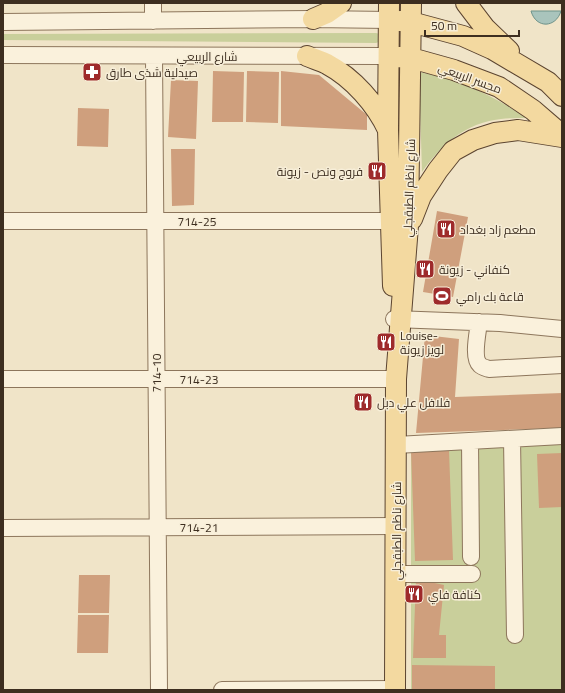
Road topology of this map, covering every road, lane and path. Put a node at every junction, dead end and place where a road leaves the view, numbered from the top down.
1 (153, 3) edge
2 (342, 3) edge
3 (466, 3) edge
4 (389, 12) edge
5 (411, 12) edge
6 (313, 19) junction
7 (153, 21) junction
8 (3, 22) edge
9 (3, 55) edge
10 (154, 56) junction
11 (307, 56) junction
12 (389, 56) junction
13 (411, 58) junction
14 (555, 81) edge
15 (562, 96) edge
16 (388, 130) junction
17 (562, 136) edge
18 (3, 221) edge
19 (155, 221) junction
20 (399, 223) junction
21 (397, 319) junction
22 (479, 322) junction
23 (562, 329) edge
24 (562, 365) edge
25 (396, 376) junction
26 (3, 379) edge
27 (156, 379) junction
28 (562, 436) edge
29 (512, 439) junction
30 (470, 441) junction
31 (396, 445) junction
32 (396, 526) junction
33 (3, 528) edge
34 (157, 528) junction
35 (472, 557) dead end
36 (396, 574) junction
37 (472, 574) dead end
38 (515, 634) dead end
39 (396, 689) edge
40 (159, 690) edge
41 (222, 690) edge

1 - 7 street
2 - 6 main road
3 - 14 main road
4 - 5 main road
4 - 6 street
4 - 12 main road, شارع ناظم الطبقجلي
5 - 13 main road, شارع ناظم الطبقجلي
5 - 14 main road
6 - 7 street
7 - 8 street
9 - 10 street, شارع الربيعي
10 - 11 street, شارع الربيعي
10 - 19 street, 714-10
11 - 12 street, شارع الربيعي
11 - 16 main road
12 - 13 main road, شارع الربيعي
12 - 16 main road, شارع ناظم الطبقجلي
13 - 17 main road, مجسر الربيعي
13 - 20 main road, شارع ناظم الطبقجلي
14 - 15 main road
16 - 20 main road, شارع ناظم الطبقجلي
17 - 20 main road
18 - 19 street, 714-25
19 - 20 street, 714-25
19 - 27 street, 714-10
20 - 21 main road, شارع ناظم الطبقجلي
21 - 22 street
21 - 25 main road, شارع ناظم الطبقجلي
22 - 23 street
22 - 24 street
25 - 27 street, 714-23
25 - 31 main road, شارع ناظم الطبقجلي
26 - 27 street, 714-23
27 - 34 street, 714-10
28 - 29 street
29 - 30 street
29 - 38 street
30 - 31 street
30 - 35 street
31 - 32 main road, شارع ناظم الطبقجلي
32 - 34 street, 714-21
32 - 36 main road, شارع ناظم الطبقجلي
33 - 34 street, 714-21
34 - 40 street, 714-10
36 - 37 street
36 - 39 main road, شارع ناظم الطبقجلي
39 - 41 street

